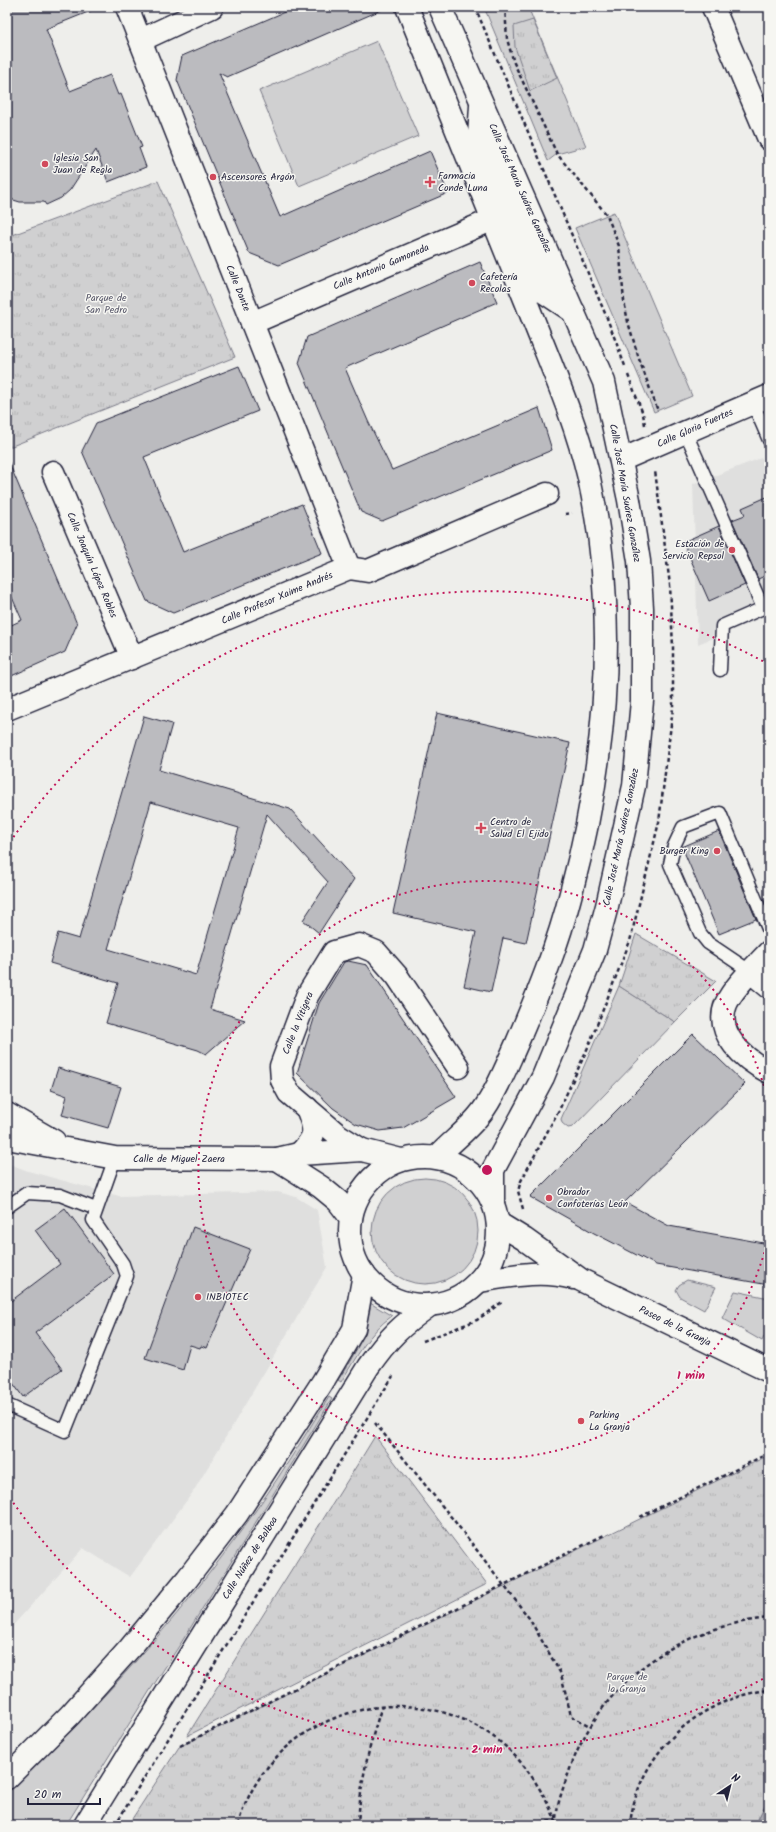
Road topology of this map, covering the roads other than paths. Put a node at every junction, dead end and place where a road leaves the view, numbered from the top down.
1 (127, 7) edge
2 (212, 7) edge
3 (407, 7) edge
4 (440, 7) edge
5 (713, 7) edge
6 (140, 40) junction
7 (481, 101) junction
8 (769, 138) edge
9 (502, 215) junction
10 (574, 312) junction
11 (252, 323) junction
12 (761, 400) edge
13 (685, 431) junction
14 (769, 440) edge
15 (621, 460) junction
16 (53, 472) dead end
17 (547, 494) dead end
18 (349, 568) junction
19 (766, 606) edge
20 (132, 658) junction
21 (720, 670) dead end
22 (7, 709) edge
23 (769, 931) edge
24 (769, 952) edge
25 (751, 972) junction
26 (769, 987) edge
27 (458, 1067) dead end
28 (769, 1072) edge
29 (307, 1108) junction
30 (7, 1114) edge
31 (7, 1138) edge
32 (362, 1150) junction
33 (81, 1153) junction
34 (299, 1154) junction
35 (115, 1158) junction
36 (437, 1158) junction
37 (277, 1159) junction
38 (401, 1160) junction
39 (493, 1202) junction
40 (7, 1207) edge
41 (96, 1208) junction
42 (351, 1218) junction
43 (498, 1223) junction
44 (364, 1274) junction
45 (581, 1280) junction
46 (479, 1281) junction
47 (430, 1305) junction
48 (769, 1371) edge
49 (7, 1405) edge
50 (7, 1778) edge
51 (85, 1825) edge

1 - 6 main road, Calle Dante
2 - 6 main road
3 - 9 main road
4 - 7 main road, Calle José María Suárez González
5 - 8 main road
6 - 11 main road, Calle Dante
7 - 9 main road
7 - 10 main road, Calle José María Suárez González
9 - 10 main road
9 - 11 main road, Calle Antonio Gamoneda
9 - 36 main road
10 - 15 main road, Calle José María Suárez González
11 - 18 main road, Calle Dante
12 - 13 main road, Calle Gloria Fuertes
12 - 14 lane
13 - 15 main road, Calle Gloria Fuertes
13 - 19 lane
15 - 39 main road, Calle José María Suárez González
16 - 20 main road, Calle Joaquín López Robles
17 - 18 main road
18 - 20 main road, Calle Profesor Xaime Andrés
19 - 21 lane
20 - 22 main road, Calle Profesor Xaime Andrés
23 - 25 lane
24 - 25 main road
25 - 26 main road
25 - 28 main road
27 - 29 main road, Calle la Vitigera
29 - 32 main road, Calle la Vitigera
29 - 34 main road, Calle la Vitigera
30 - 33 main road, Calle de Miguel Zaera
31 - 33 main road, Calle de Miguel Zaera
32 - 34 main road, Calle de Miguel Zaera
32 - 38 main road, Calle de Miguel Zaera
33 - 35 main road, Calle de Miguel Zaera
34 - 37 main road, Calle de Miguel Zaera
35 - 37 main road, Calle de Miguel Zaera
35 - 41 lane
36 - 38 main road
36 - 39 main road
37 - 42 main road
38 - 42 main road
39 - 43 main road
40 - 41 lane
41 - 49 lane
42 - 44 main road
43 - 45 main road, Paseo de la Granja
43 - 46 main road
44 - 47 main road
44 - 50 main road
45 - 46 main road, Paseo de la Granja
45 - 48 main road, Paseo de la Granja
46 - 47 main road
47 - 51 main road, Calle Núñez de Balboa

